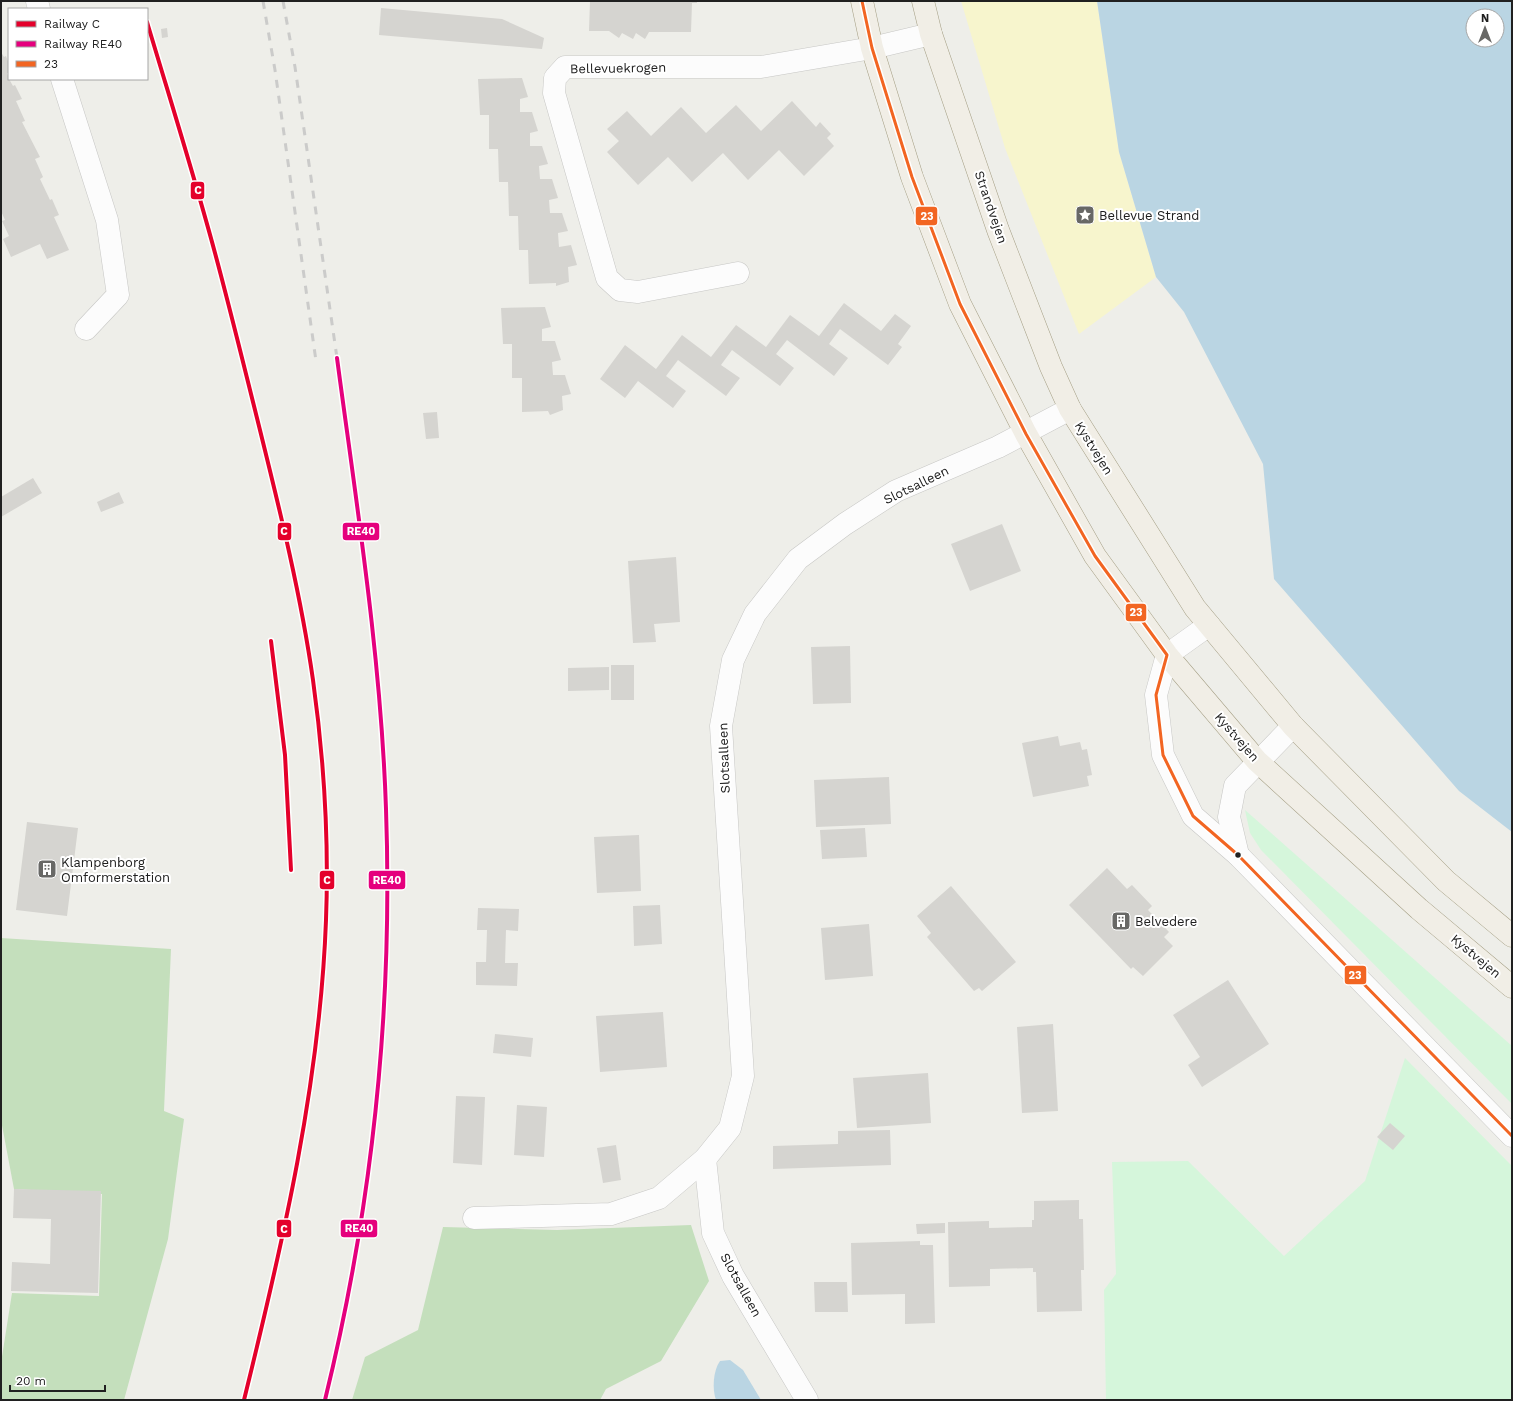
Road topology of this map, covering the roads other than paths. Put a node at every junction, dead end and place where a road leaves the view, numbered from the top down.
1 (862, 1) edge
2 (923, 1) edge
3 (932, 34) junction
4 (872, 48) junction
5 (62, 80) edge
6 (738, 273) dead end
7 (86, 329) dead end
8 (1070, 409) junction
9 (1026, 434) junction
10 (1209, 625) junction
11 (1167, 655) junction
12 (1293, 726) junction
13 (1257, 761) junction
14 (1238, 855) junction
15 (1512, 936) edge
16 (1512, 987) edge
17 (1512, 1136) edge
18 (705, 1159) junction
19 (474, 1218) dead end
20 (807, 1400) edge

1 - 4 main road
2 - 3 main road, Strandvejen
3 - 4 street, Bellevuekrogen
3 - 8 main road, Strandvejen
4 - 6 street, Bellevuekrogen
4 - 9 main road
5 - 7 street
8 - 9 street, Slotsalleen
8 - 10 main road, Kystvejen
9 - 11 main road, Kystvejen
9 - 18 street, Slotsalleen
10 - 11 street
10 - 12 main road, Kystvejen
11 - 13 main road, Kystvejen
11 - 14 street
12 - 13 street
12 - 15 main road, Kystvejen
13 - 14 street
13 - 16 main road, Kystvejen
14 - 17 street
18 - 19 street, Slotsalleen
18 - 20 street, Slotsalleen

